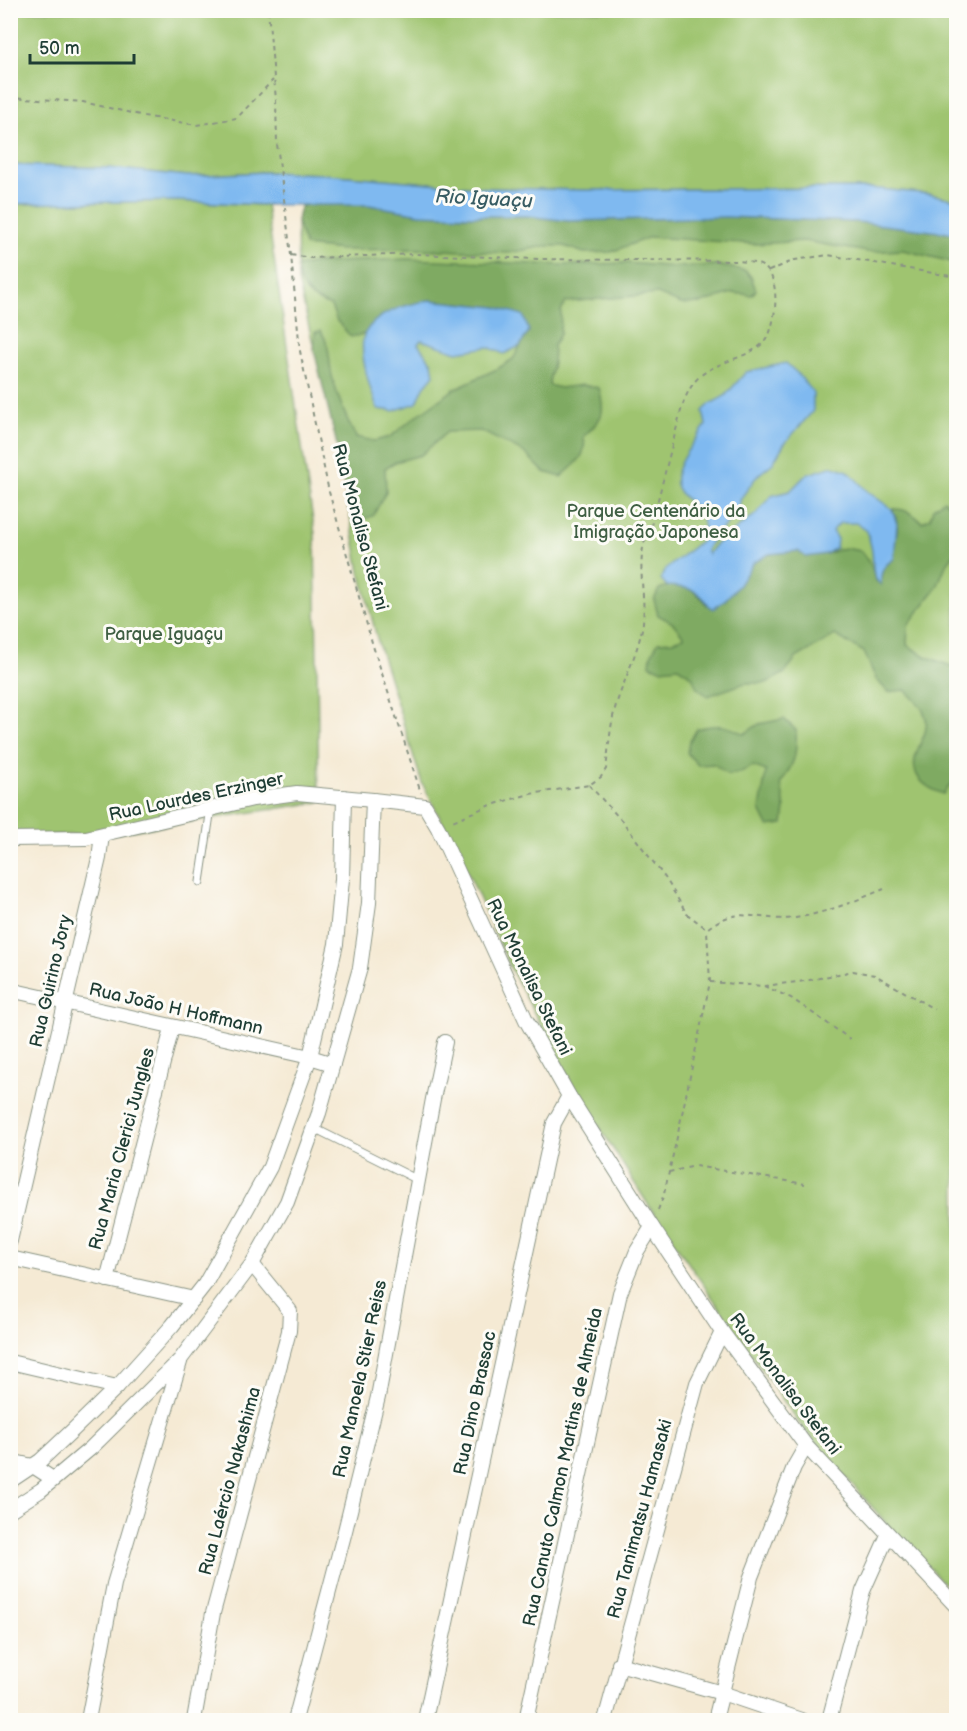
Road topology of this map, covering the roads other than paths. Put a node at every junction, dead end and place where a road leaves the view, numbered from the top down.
1 (344, 797) junction
2 (373, 800) junction
3 (425, 806) joint
4 (211, 808) junction
5 (102, 835) junction
6 (10, 838) edge
7 (200, 882) dead end
8 (10, 990) edge
9 (64, 1003) junction
10 (172, 1028) junction
11 (445, 1042) dead end
12 (310, 1057) junction
13 (333, 1065) junction
14 (569, 1096) junction
15 (314, 1128) junction
16 (418, 1180) junction
17 (652, 1227) junction
18 (10, 1241) edge
19 (10, 1258) edge
20 (252, 1264) junction
21 (107, 1280) junction
22 (194, 1299) junction
23 (723, 1332) junction
24 (180, 1359) junction
25 (10, 1362) edge
26 (117, 1387) junction
27 (806, 1446) junction
28 (10, 1461) edge
29 (33, 1466) junction
30 (53, 1479) junction
31 (10, 1481) edge
32 (10, 1510) edge
33 (888, 1534) junction
34 (957, 1606) edge
35 (619, 1664) junction
36 (722, 1693) junction
37 (88, 1720) edge
38 (194, 1720) edge
39 (295, 1720) edge
40 (425, 1720) edge
41 (526, 1720) edge
42 (605, 1720) edge
43 (715, 1720) edge
44 (802, 1720) edge
45 (829, 1720) edge

1 - 2 street, Rua Lourdes Erzinger
1 - 4 street, Rua Lourdes Erzinger
1 - 12 street
2 - 3 street, Rua Lourdes Erzinger
2 - 13 street
3 - 14 street, Rua Monalisa Stefani
4 - 5 street, Rua Lourdes Erzinger
4 - 7 lane
5 - 6 street, Rua Lourdes Erzinger
5 - 9 street, Rua Guirino Jory
8 - 9 street, Rua João H Hoffmann
9 - 10 street, Rua João H Hoffmann
9 - 18 street, Rua Guirino Jory
10 - 12 street, Rua João H Hoffmann
10 - 21 street, Rua Maria Clerici Jungles
11 - 16 street, Rua Manoela Stier Reiss
12 - 13 street, Rua João H Hoffmann
12 - 22 street
13 - 15 street
14 - 17 street, Rua Monalisa Stefani
14 - 40 street, Rua Dino Brassac
15 - 16 lane
15 - 20 street
16 - 39 street, Rua Manoela Stier Reiss
17 - 23 street, Rua Monalisa Stefani
17 - 41 street, Rua Canuto Calmon Martins de Almeida
19 - 21 street
20 - 24 street
20 - 38 street, Rua Laércio Nakashima
21 - 22 street
22 - 26 street
23 - 27 street, Rua Monalisa Stefani
23 - 35 street, Rua Tanimatsu Hamasaki
24 - 30 street
24 - 37 street
25 - 26 street
26 - 29 street
27 - 33 street, Rua Monalisa Stefani
27 - 36 street
28 - 29 street
29 - 30 street
29 - 31 street
30 - 32 street
33 - 34 street, Rua Monalisa Stefani
33 - 45 street
35 - 36 street
35 - 42 street, Rua Tanimatsu Hamasaki
36 - 43 street
36 - 44 street

